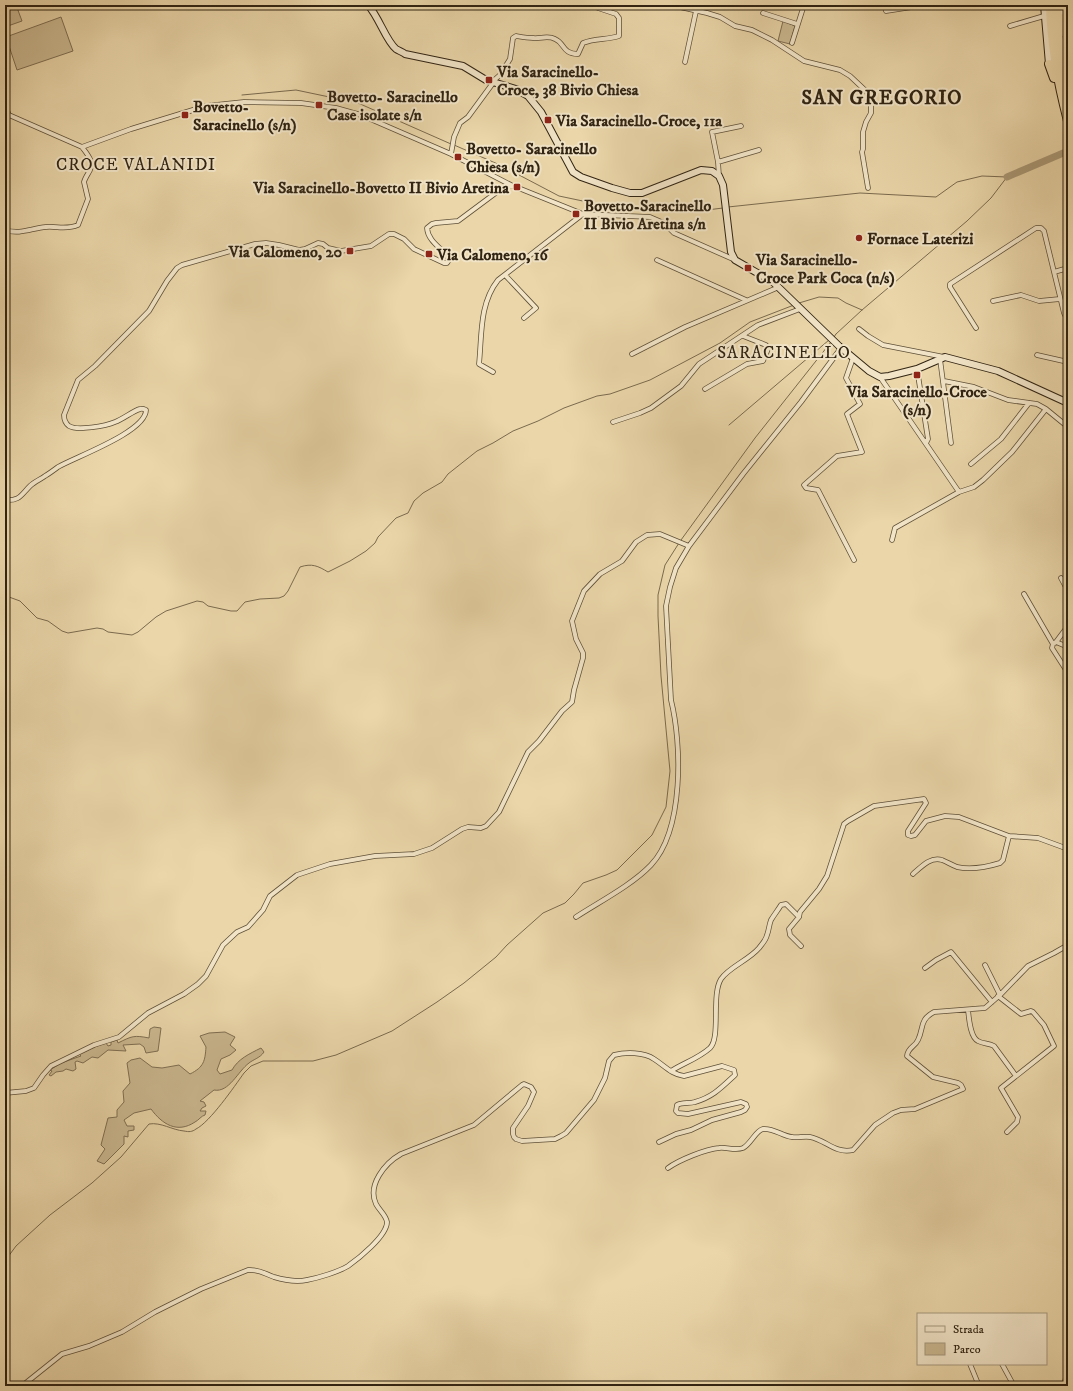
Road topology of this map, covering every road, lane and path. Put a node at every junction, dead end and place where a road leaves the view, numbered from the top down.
1 (368, 5) edge
2 (598, 5) edge
3 (671, 5) edge
4 (804, 5) edge
5 (884, 5) edge
6 (925, 5) edge
7 (1031, 5) edge
8 (1057, 5) edge
9 (1064, 5) edge
10 (1046, 6) edge
11 (1068, 7) edge
12 (696, 10) junction
13 (763, 13) dead end
14 (1044, 16) junction
15 (1066, 16) edge
16 (797, 24) junction
17 (1010, 26) dead end
18 (792, 43) dead end
19 (1060, 57) junction
20 (685, 62) dead end
21 (1049, 64) joint
22 (492, 83) junction
23 (5, 84) edge
24 (1068, 94) edge
25 (1064, 107) junction
26 (1067, 118) edge
27 (741, 126) dead end
28 (82, 146) junction
29 (759, 150) dead end
30 (451, 154) junction
31 (718, 162) junction
32 (720, 176) junction
33 (511, 184) junction
34 (868, 188) dead end
35 (583, 214) junction
36 (5, 230) edge
37 (5, 246) edge
38 (5, 256) edge
39 (657, 260) dead end
40 (735, 260) junction
41 (1068, 268) edge
42 (1054, 272) junction
43 (505, 275) junction
44 (779, 287) junction
45 (1060, 299) junction
46 (746, 300) junction
47 (993, 301) dead end
48 (799, 308) junction
49 (524, 318) dead end
50 (1068, 321) edge
51 (976, 328) dead end
52 (859, 329) dead end
53 (743, 336) junction
54 (840, 347) junction
55 (632, 354) dead end
56 (1037, 355) dead end
57 (853, 358) junction
58 (942, 358) junction
59 (1068, 362) edge
60 (918, 369) junction
61 (493, 372) dead end
62 (880, 377) junction
63 (944, 381) junction
64 (705, 389) dead end
65 (1029, 403) junction
66 (1068, 403) edge
67 (1046, 409) junction
68 (613, 422) dead end
69 (1068, 427) edge
70 (926, 443) junction
71 (951, 443) dead end
72 (972, 464) dead end
73 (959, 492) junction
74 (5, 500) edge
75 (892, 540) dead end
76 (688, 546) junction
77 (854, 560) dead end
78 (1061, 578) dead end
79 (1068, 591) edge
80 (1024, 594) dead end
81 (1068, 626) edge
82 (1055, 643) junction
83 (1068, 647) edge
84 (1068, 673) edge
85 (1009, 836) junction
86 (1068, 849) edge
87 (913, 874) dead end
88 (799, 917) junction
89 (576, 918) dead end
90 (1068, 945) edge
91 (801, 946) dead end
92 (985, 965) dead end
93 (925, 968) dead end
94 (999, 996) junction
95 (992, 1002) junction
96 (968, 1010) junction
97 (671, 1071) junction
98 (1016, 1076) junction
99 (5, 1093) edge
100 (1007, 1132) dead end
101 (659, 1142) dead end
102 (668, 1168) dead end
103 (970, 1365) edge
104 (1003, 1365) edge
105 (1068, 1368) edge
106 (22, 1386) edge
107 (979, 1386) edge
108 (1014, 1386) edge
109 (1064, 1386) edge

1 - 22 street
2 - 22 street
3 - 12 street
4 - 16 street
5 - 6 street
7 - 10 street
8 - 19 highway
9 - 11 street
9 - 15 street
10 - 14 street
10 - 25 highway
12 - 20 street
12 - 34 street
13 - 16 street
14 - 17 street
14 - 21 street
15 - 19 highway
16 - 18 street
19 - 24 highway
21 - 25 highway
22 - 30 street
22 - 32 street
23 - 28 street
25 - 26 highway
27 - 31 street
28 - 30 street
28 - 36 street
29 - 31 street
30 - 33 street
31 - 32 street
32 - 40 street
33 - 35 street
33 - 74 street
35 - 40 street
35 - 43 street
37 - 38 street
39 - 46 street
40 - 44 street
41 - 42 street
42 - 45 street
42 - 51 street
43 - 49 street
43 - 61 street
44 - 46 street
44 - 48 street
45 - 47 street
45 - 50 street
46 - 55 street
48 - 53 street
48 - 54 street
52 - 58 street
53 - 64 street
53 - 68 street
54 - 57 street
54 - 76 street
56 - 59 street
57 - 62 street
57 - 77 street
58 - 60 street
58 - 63 street
58 - 66 street
60 - 62 street
60 - 70 street
62 - 70 street
63 - 65 street
63 - 71 street
65 - 67 street
65 - 72 street
67 - 69 street
67 - 73 street
70 - 73 street
73 - 75 street
76 - 89 street
76 - 99 street
78 - 79 street
80 - 82 street
81 - 82 street
82 - 83 street
82 - 84 street
85 - 86 street
85 - 87 street
85 - 88 street
88 - 91 street
88 - 97 street
90 - 94 street
92 - 94 street
93 - 95 street
94 - 95 street
94 - 98 street
95 - 96 street
96 - 98 street
96 - 102 street
97 - 101 street
97 - 106 street
98 - 100 street
103 - 107 street
104 - 108 street
105 - 109 street

